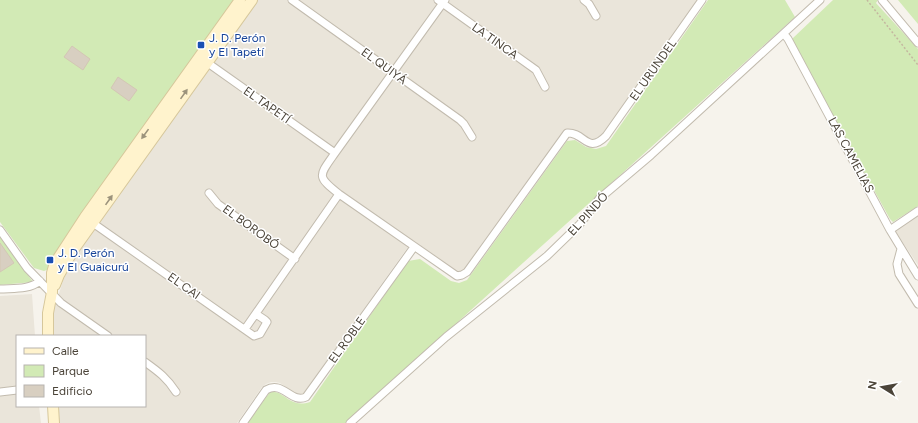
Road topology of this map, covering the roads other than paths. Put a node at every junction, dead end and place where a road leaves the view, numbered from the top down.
1 (240, 0) edge
2 (252, 0) edge
3 (292, 0) edge
4 (584, 0) edge
5 (702, 0) edge
6 (820, 0) edge
7 (882, 0) edge
8 (442, 1) edge
9 (596, 16) dead end
10 (784, 34) junction
11 (918, 43) edge
12 (203, 60) junction
13 (393, 73) junction
14 (545, 87) dead end
15 (472, 137) dead end
16 (335, 153) junction
17 (209, 193) dead end
18 (339, 194) junction
19 (918, 211) edge
20 (89, 220) junction
21 (0, 230) edge
22 (890, 230) junction
23 (414, 247) junction
24 (901, 249) junction
25 (295, 259) junction
26 (918, 276) edge
27 (40, 281) junction
28 (0, 289) edge
29 (52, 292) junction
30 (918, 304) edge
31 (256, 314) junction
32 (246, 330) junction
33 (48, 335) edge
34 (107, 335) edge
35 (146, 363) edge
36 (16, 390) edge
37 (0, 392) edge
38 (176, 392) dead end
39 (53, 407) edge
40 (54, 423) edge
41 (243, 423) edge
42 (350, 423) edge

1 - 12 main road
2 - 12 main road
3 - 13 street, EL QUIYÁ
4 - 9 street
5 - 23 street, EL URUNDEL
6 - 10 street, EL PINDÓ
7 - 11 street
8 - 13 street
8 - 14 street, LA TINCA
10 - 22 street, LAS CAMELIAS
10 - 42 street, EL PINDÓ
12 - 16 street, EL TAPETÍ
12 - 20 main road
13 - 15 street, EL QUIYÁ
13 - 16 street
16 - 18 street
17 - 25 street, EL BOROBÓ
18 - 23 street
18 - 25 street
19 - 22 street
20 - 29 main road
20 - 32 street, EL CAI
21 - 27 street
22 - 24 street, LAS CAMELIAS
23 - 41 street, EL ROBLE
24 - 26 street, LAS CAMELIAS
24 - 30 street
25 - 31 street
27 - 28 street
27 - 29 street
29 - 33 main road
29 - 34 street
31 - 32 street
31 - 32 street
35 - 38 street
36 - 37 street
39 - 40 main road

